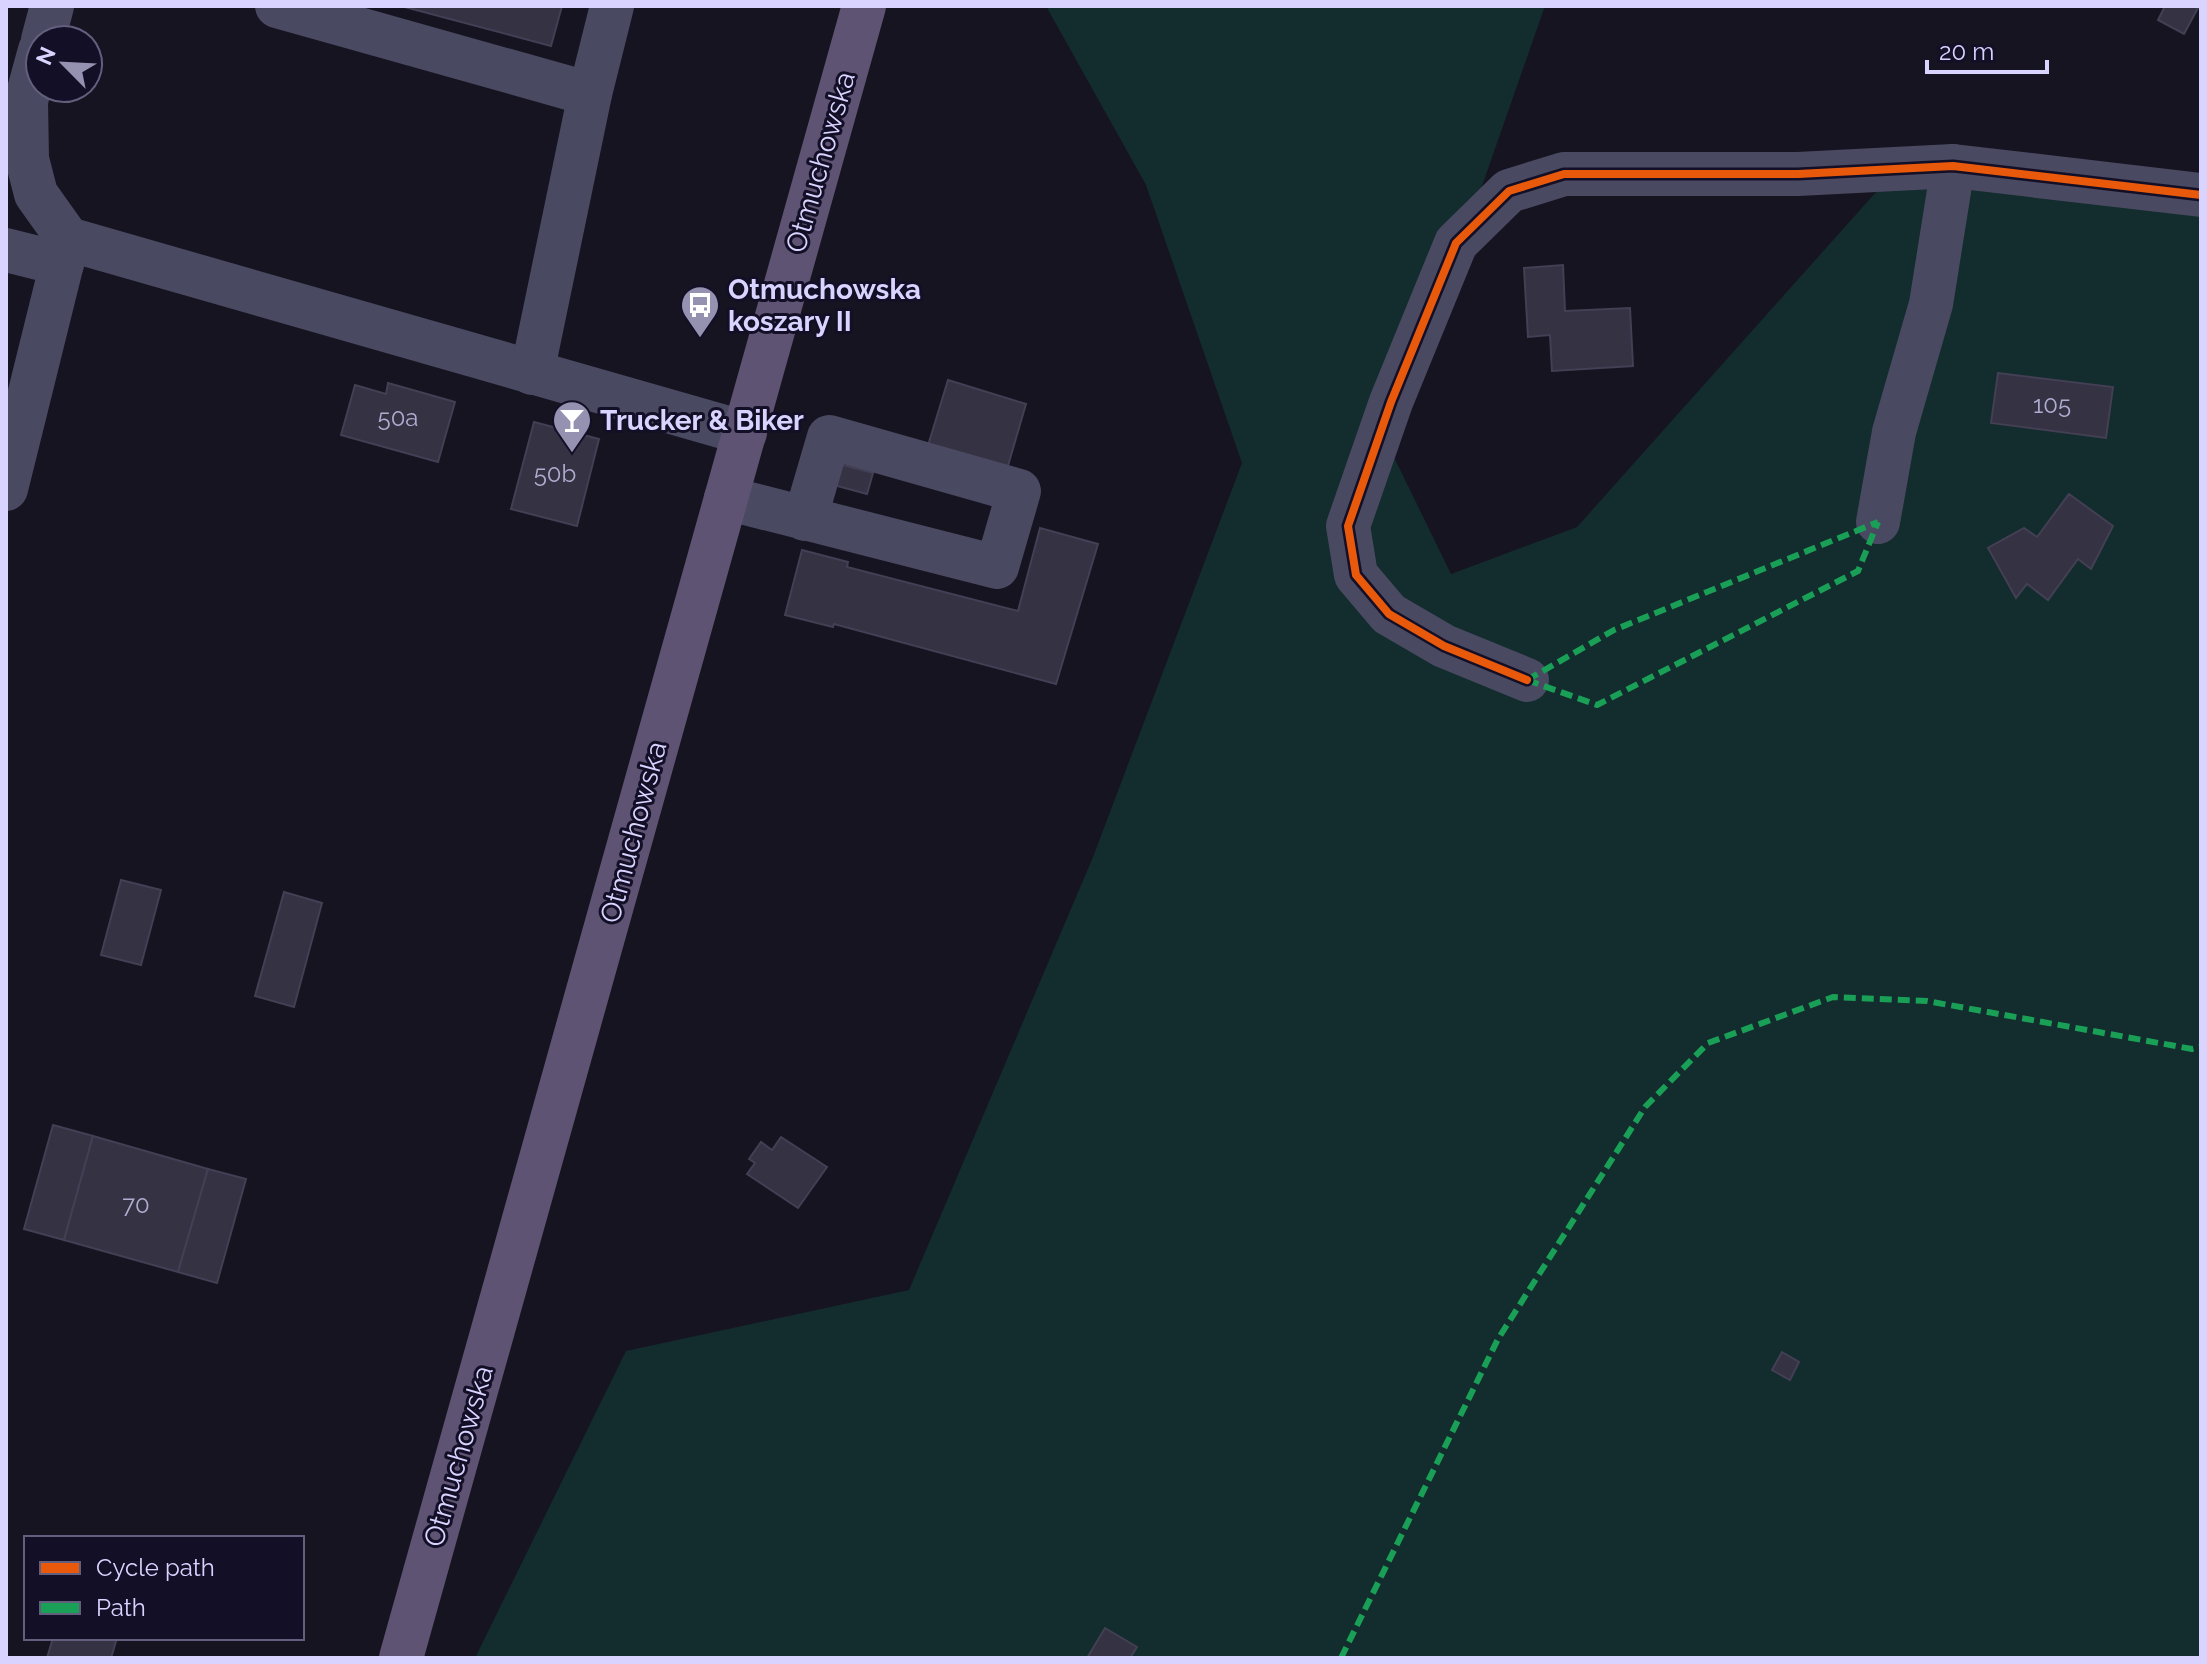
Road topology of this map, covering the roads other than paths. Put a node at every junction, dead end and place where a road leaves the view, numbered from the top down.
1 (277, 6) edge
2 (612, 6) edge
3 (864, 6) edge
4 (590, 94) junction
5 (26, 104) edge
6 (1953, 166) junction
7 (2201, 195) edge
8 (6, 250) edge
9 (65, 252) junction
10 (532, 373) junction
11 (745, 433) junction
12 (7, 484) edge
13 (726, 498) junction
14 (805, 519) junction
15 (1878, 522) dead end
16 (1527, 680) dead end
17 (401, 1658) edge

1 - 4 street
2 - 4 street
3 - 11 main road, Otmuchowska
4 - 10 street
5 - 9 street
6 - 7 street
6 - 15 street
6 - 16 street
8 - 9 street
9 - 10 street
9 - 12 street
10 - 11 street
11 - 13 main road, Otmuchowska
13 - 14 street
13 - 17 main road, Otmuchowska
14 - 14 street

